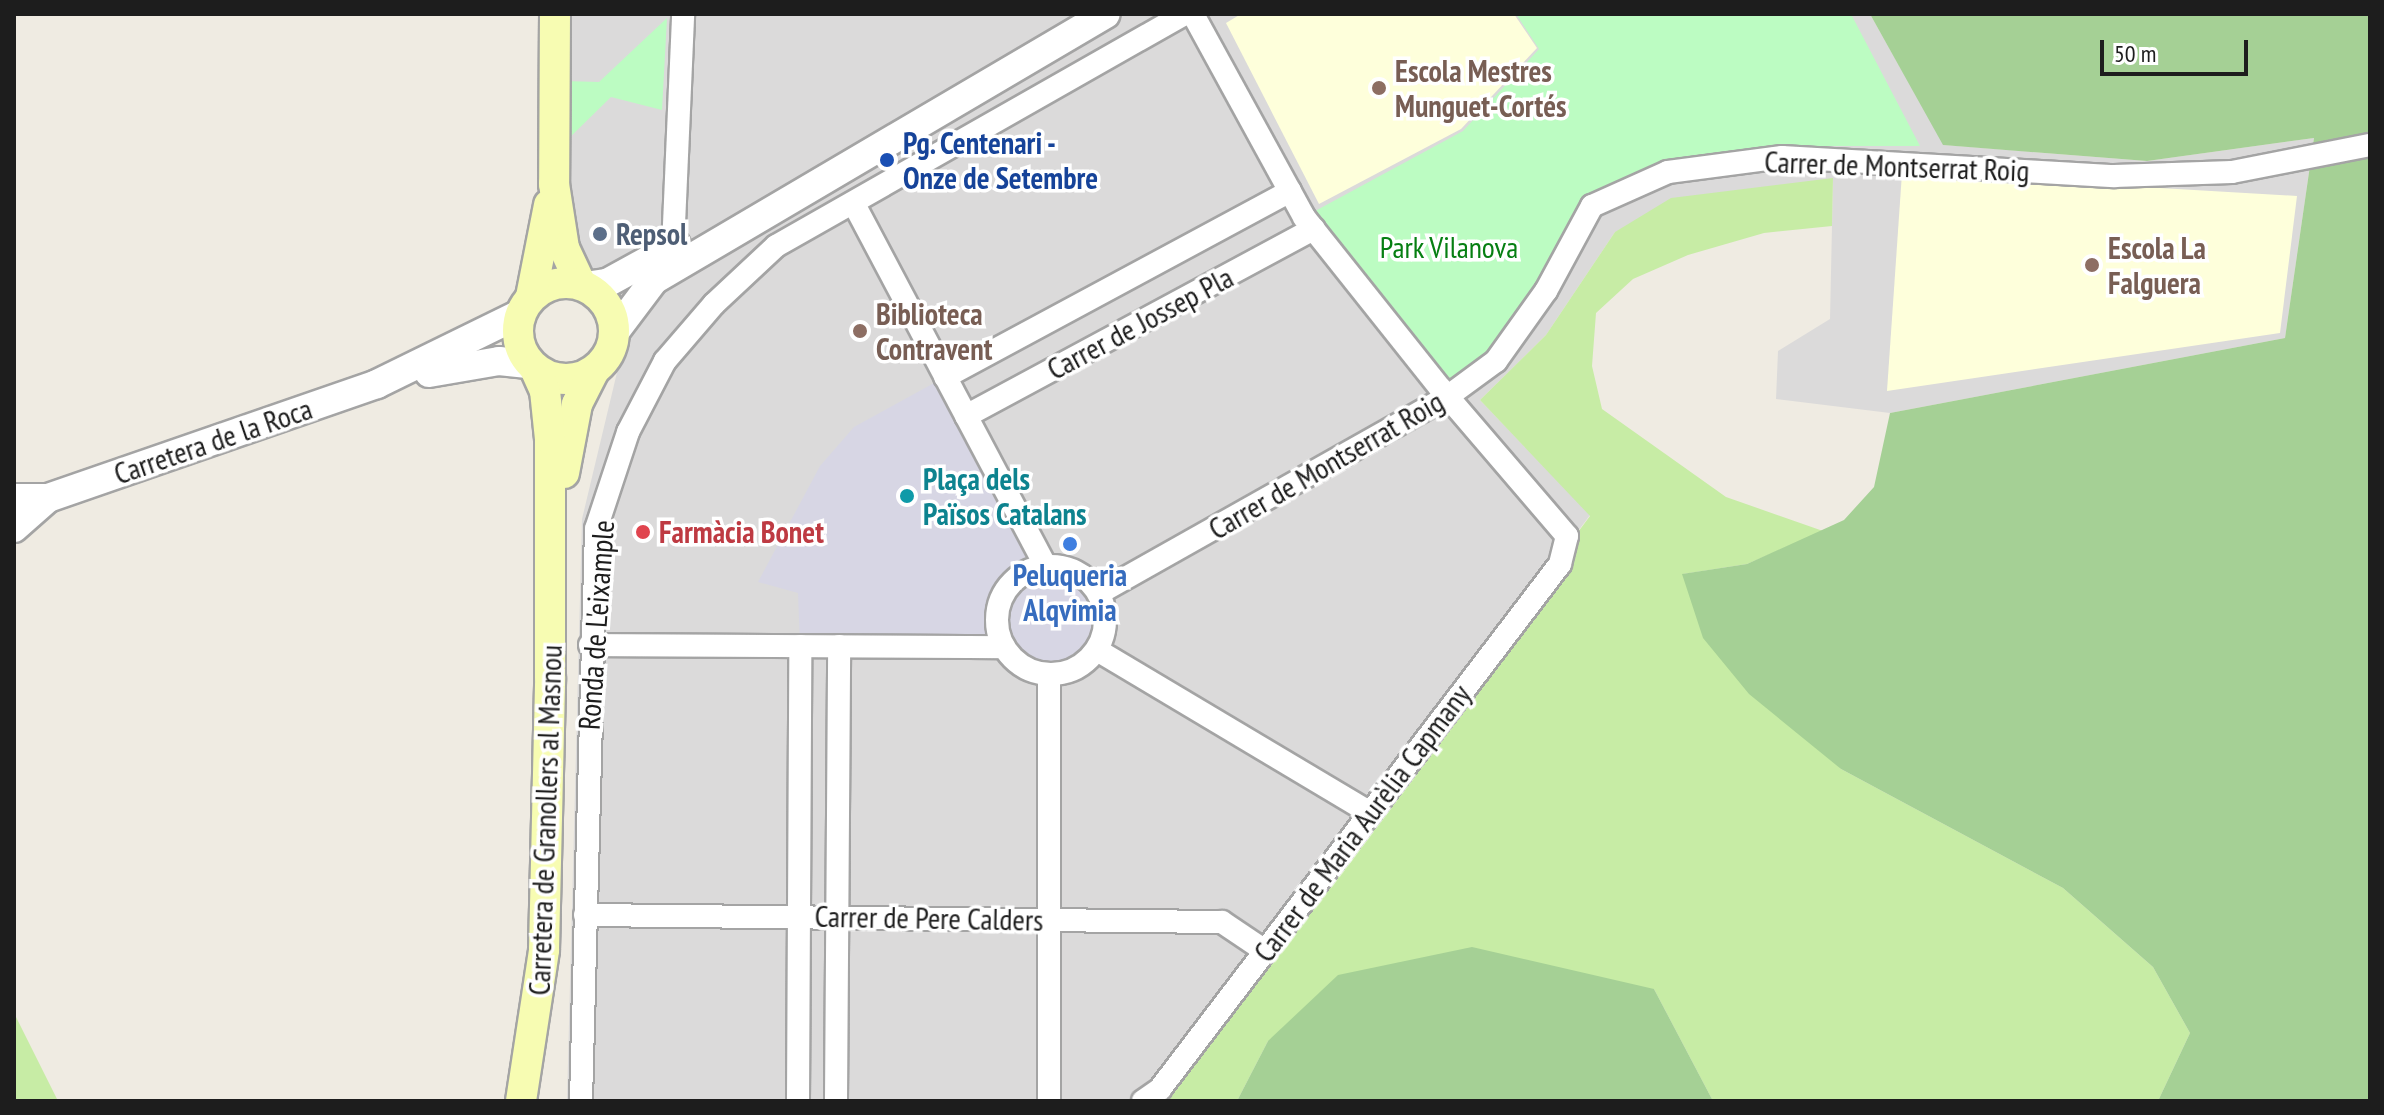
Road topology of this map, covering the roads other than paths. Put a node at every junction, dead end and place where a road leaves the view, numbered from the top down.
1 (555, 14) edge
2 (683, 14) edge
3 (1106, 14) edge
4 (1185, 14) edge
5 (1193, 14) edge
6 (1033, 55) junction
7 (2370, 145) edge
8 (554, 184) junction
9 (1290, 191) junction
10 (854, 204) junction
11 (1314, 229) junction
12 (673, 247) junction
13 (583, 285) junction
14 (526, 306) junction
15 (614, 333) junction
16 (533, 366) junction
17 (594, 371) junction
18 (945, 377) junction
19 (377, 384) junction
20 (1447, 397) junction
21 (966, 416) junction
22 (14, 498) edge
23 (48, 498) junction
24 (14, 528) edge
25 (552, 538) junction
26 (1045, 565) junction
27 (1099, 593) junction
28 (590, 645) junction
29 (800, 646) junction
30 (839, 646) junction
31 (1004, 647) junction
32 (1097, 650) junction
33 (1049, 674) junction
34 (1370, 813) junction
35 (585, 915) junction
36 (799, 916) junction
37 (837, 917) junction
38 (1049, 921) junction
39 (1265, 951) junction
40 (521, 1101) edge
41 (581, 1101) edge
42 (798, 1101) edge
43 (836, 1101) edge
44 (1049, 1101) edge
45 (1143, 1101) edge

1 - 8 main road
2 - 12 street
3 - 6 street
4 - 10 street, Ronda de L'eixample
5 - 9 street
6 - 12 street
6 - 15 street
7 - 20 street, Carrer de Montserrat Roig
8 - 13 main road
8 - 14 main road
9 - 11 street
9 - 18 street, Carrer de Jossep Pla
10 - 18 street
10 - 28 street, Ronda de L'eixample
11 - 20 street
11 - 21 street, Carrer de Jossep Pla
12 - 13 street
13 - 14 main road
13 - 15 main road
14 - 16 main road
14 - 19 street, Carretera de la Roca
15 - 17 main road
16 - 17 main road
16 - 19 street, Carretera de la Roca
16 - 25 main road, Carretera de Granollers al Masnou
17 - 25 main road, Carretera de Granollers al Masnou
18 - 21 street
19 - 23 street, Carretera de la Roca
20 - 27 street, Carrer de Montserrat Roig
20 - 34 street, Carrer de Maria Aurèlia Capmany
21 - 26 street
22 - 23 street, Carretera de la Roca
23 - 24 street, Carretera de la Roca
25 - 40 main road, Carretera de Granollers al Masnou
26 - 27 street
26 - 31 street
27 - 32 street
28 - 29 street
28 - 35 street, Ronda de L'eixample
29 - 30 street
29 - 36 street
30 - 31 street
30 - 37 street
31 - 33 street
32 - 33 street
32 - 34 street
33 - 38 street
34 - 39 street, Carrer de Maria Aurèlia Capmany
35 - 36 street, Carrer de Pere Calders
35 - 41 street, Ronda de L'eixample
36 - 37 street, Carrer de Pere Calders
36 - 42 street
37 - 38 street, Carrer de Pere Calders
37 - 43 street
38 - 39 street, Carrer de Pere Calders
38 - 44 street
39 - 45 street, Carrer de Maria Aurèlia Capmany

